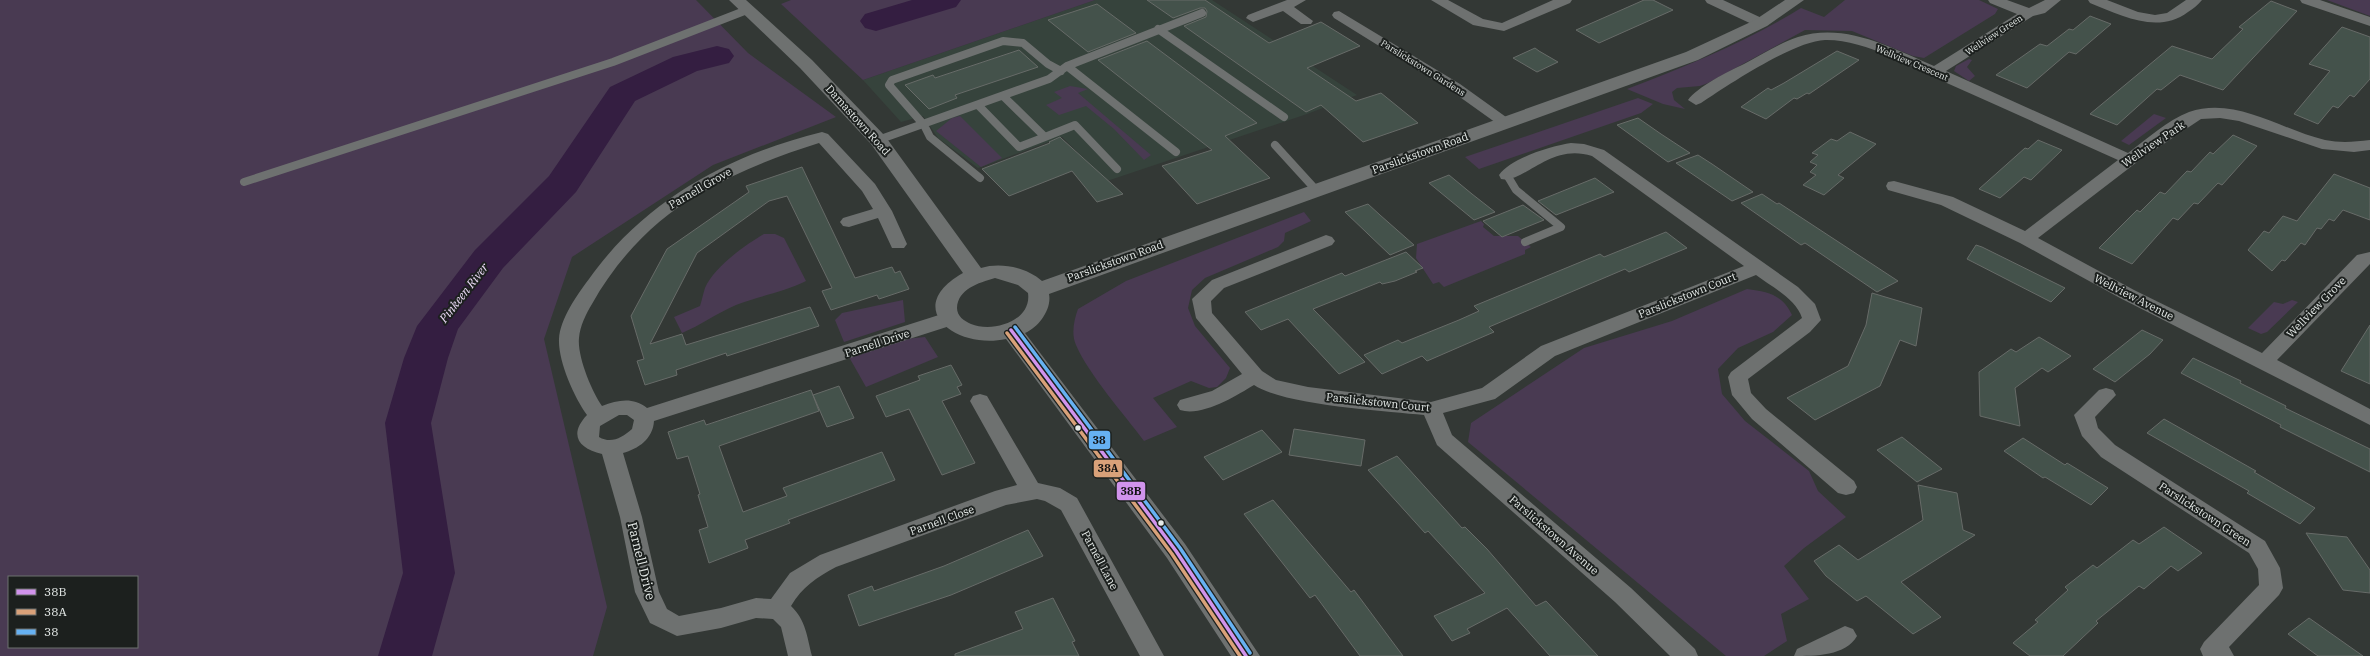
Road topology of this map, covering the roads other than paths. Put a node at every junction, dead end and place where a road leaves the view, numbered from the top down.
1 (1299, 0) edge
2 (1438, 0) edge
3 (1564, 0) edge
4 (1712, 0) edge
5 (1796, 0) edge
6 (1995, 0) edge
7 (2054, 0) edge
8 (2095, 0) edge
9 (2195, 0) edge
10 (2306, 0) edge
11 (742, 5) edge
12 (1284, 6) junction
13 (1202, 13) dead end
14 (2028, 13) junction
15 (1339, 15) dead end
16 (1254, 18) dead end
17 (1306, 21) dead end
18 (2370, 22) edge
19 (1761, 23) junction
20 (1158, 29) junction
21 (1064, 69) junction
22 (1935, 72) junction
23 (1003, 96) junction
24 (1696, 100) dead end
25 (978, 105) junction
26 (1284, 117) dead end
27 (1505, 122) junction
28 (924, 125) junction
29 (1045, 137) junction
30 (878, 140) junction
31 (1275, 145) dead end
32 (2370, 145) edge
33 (1176, 152) dead end
34 (2129, 159) junction
35 (1117, 170) dead end
36 (1508, 175) joint
37 (980, 178) dead end
38 (244, 182) dead end
39 (1894, 186) dead end
40 (1316, 190) junction
41 (883, 211) junction
42 (849, 222) dead end
43 (2026, 239) junction
44 (1326, 241) dead end
45 (1525, 242) dead end
46 (898, 244) dead end
47 (2370, 258) edge
48 (1757, 268) junction
49 (975, 275) junction
50 (1038, 290) junction
51 (949, 319) junction
52 (1011, 330) junction
53 (2264, 362) junction
54 (1255, 376) junction
55 (2106, 395) dead end
56 (980, 401) dead end
57 (1187, 405) dead end
58 (1431, 409) junction
59 (599, 416) junction
60 (644, 417) junction
61 (2370, 418) edge
62 (611, 448) junction
63 (1846, 487) dead end
64 (1028, 490) junction
65 (778, 609) junction
66 (1845, 636) dead end
67 (2212, 654) edge
68 (800, 656) edge
69 (1152, 656) edge
70 (1246, 656) edge
71 (1686, 656) edge
72 (1806, 656) edge

1 - 12 street
2 - 3 street
4 - 19 street
5 - 19 street, Parslickstown Road
6 - 14 street
7 - 14 street, Wellview Green
8 - 9 street
10 - 18 street
11 - 30 street, Damastown Road
11 - 38 lane
12 - 16 street
12 - 17 street
13 - 20 lane
14 - 22 street, Wellview Green
15 - 27 street, Parslickstown Gardens
19 - 27 street, Parslickstown Road
20 - 21 lane
20 - 26 lane
21 - 23 lane
21 - 28 lane
21 - 33 lane
22 - 24 street, Wellview Crescent
22 - 34 street, Wellview Crescent
23 - 25 lane
23 - 29 lane
25 - 28 lane
25 - 29 lane
27 - 40 street, Parslickstown Road
28 - 30 lane
28 - 37 lane
29 - 35 lane
30 - 49 street, Damastown Road
31 - 40 lane
32 - 34 street, Wellview Park
34 - 43 street, Wellview Park
36 - 45 lane
36 - 48 street, Parslickstown Court
39 - 43 street, Wellview Avenue
40 - 50 street, Parslickstown Road
41 - 42 street
41 - 46 street, Parnell Grove
41 - 59 street, Parnell Grove
43 - 53 street, Wellview Avenue
44 - 54 street, Parslickstown Court
47 - 53 street, Wellview Grove
48 - 58 street, Parslickstown Court
48 - 63 street, Parslickstown Court
49 - 50 street
49 - 51 street
50 - 52 street
51 - 52 street
51 - 60 street, Parnell Drive
52 - 70 street
53 - 61 street, Wellview Avenue
54 - 57 street
54 - 58 street, Parslickstown Court
55 - 67 street, Parslickstown Green
56 - 64 street
58 - 71 street, Parslickstown Avenue
59 - 60 street
59 - 62 street
60 - 62 street
62 - 65 street, Parnell Drive
64 - 65 street, Parnell Close
64 - 69 street, Parnell Lane
65 - 68 street
66 - 72 street

